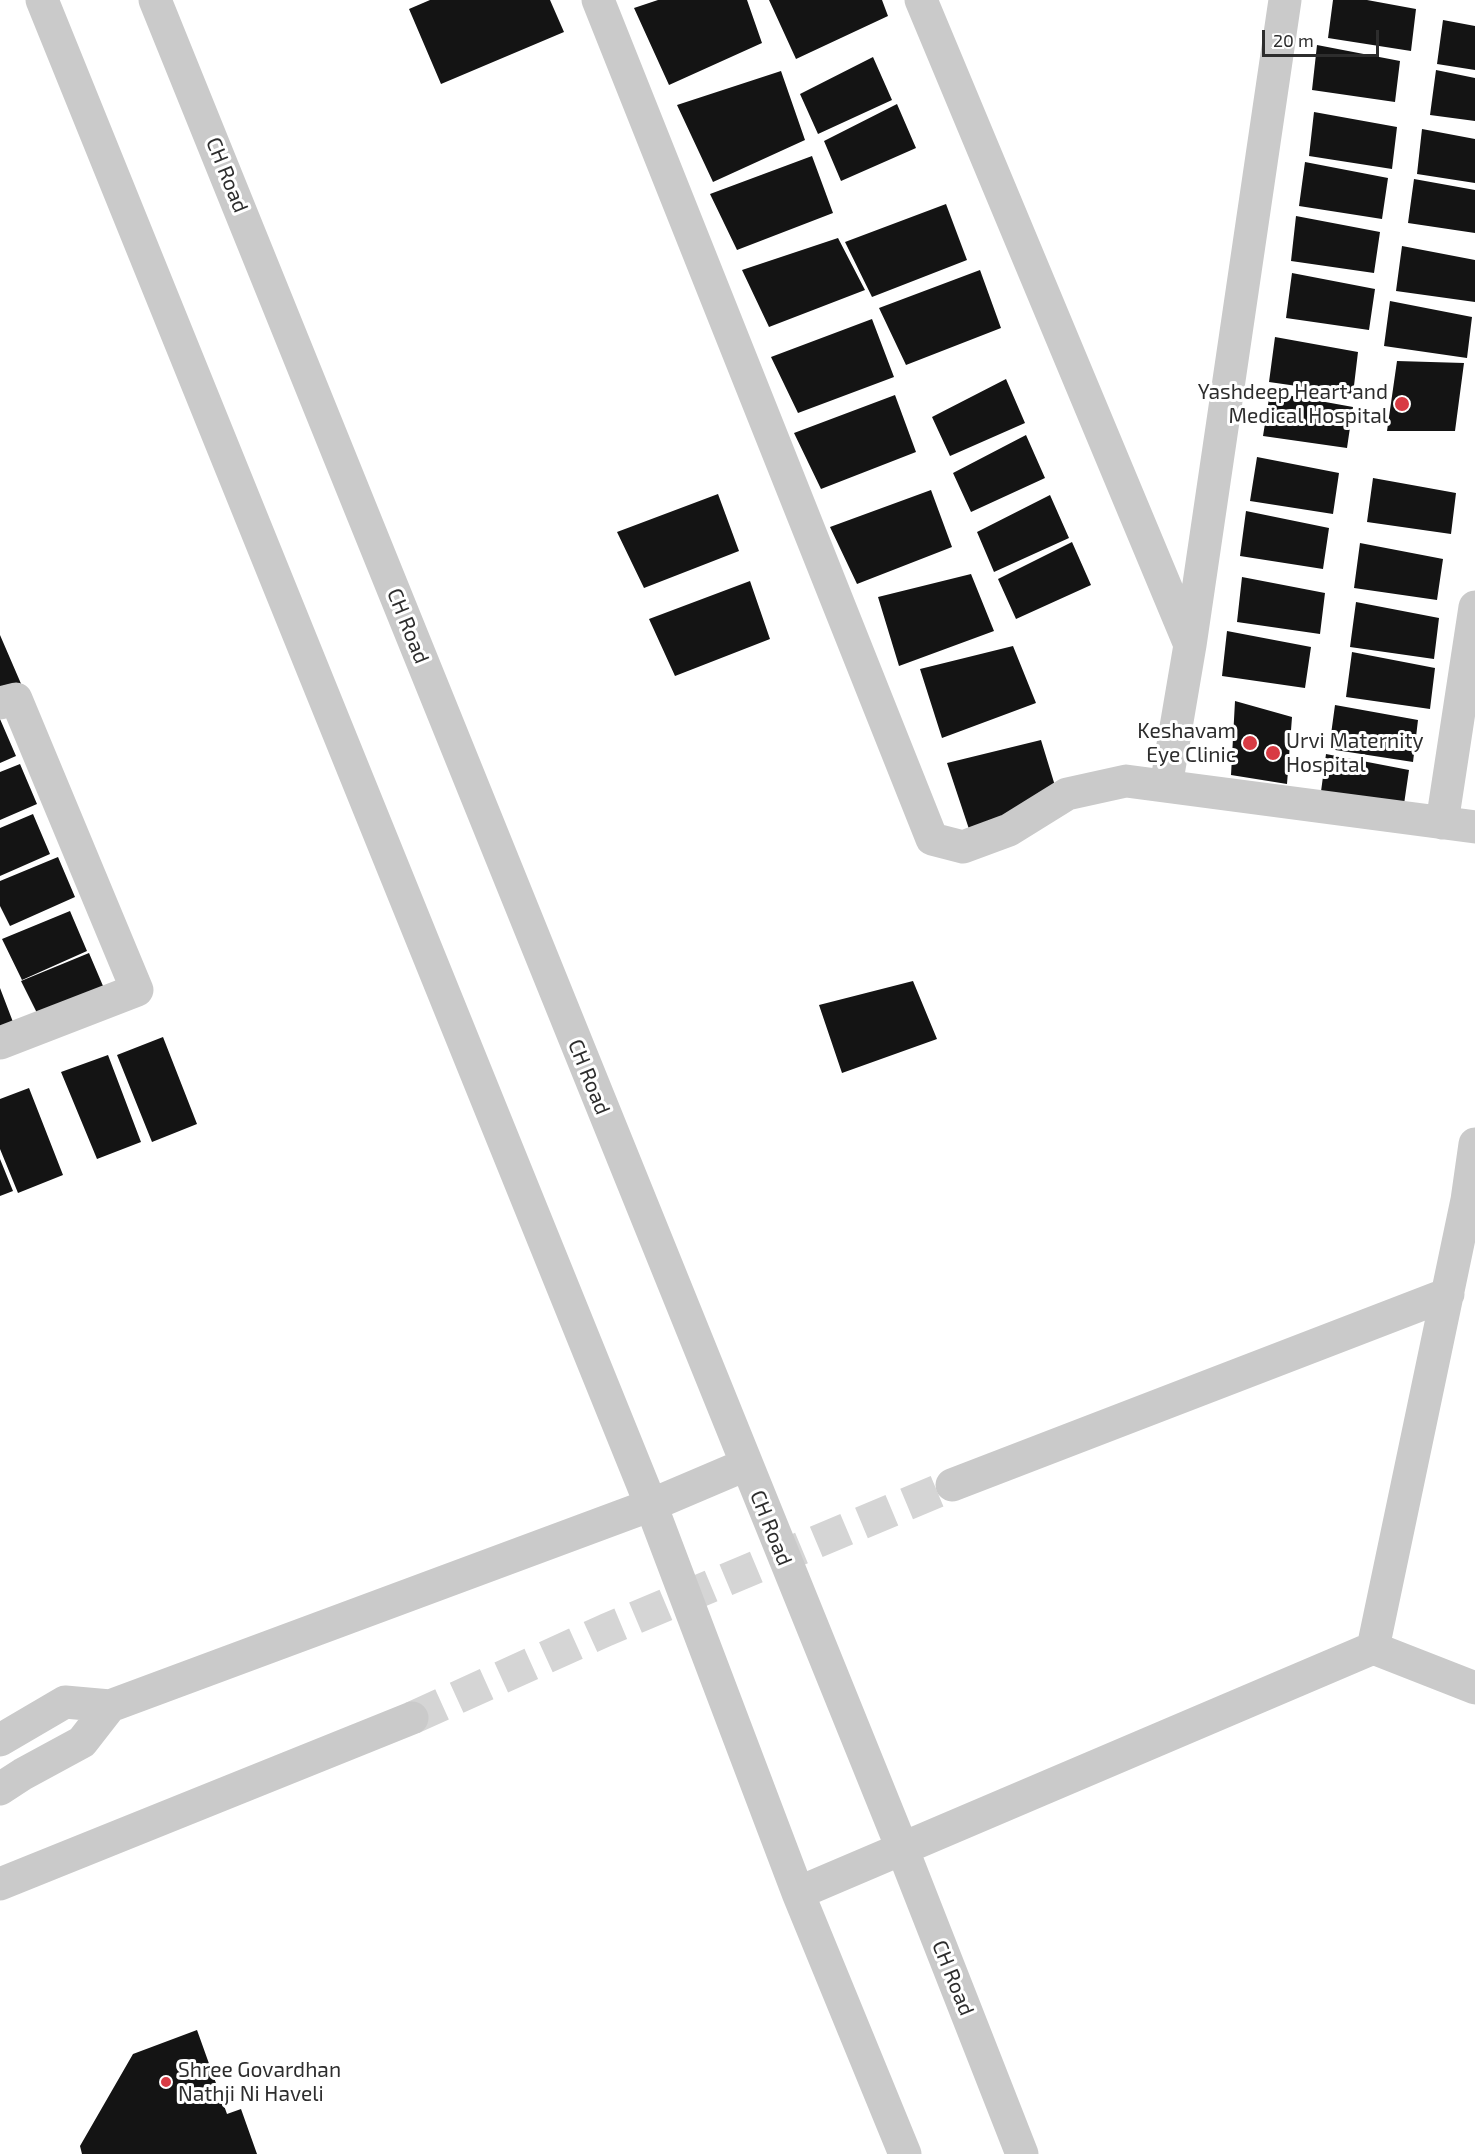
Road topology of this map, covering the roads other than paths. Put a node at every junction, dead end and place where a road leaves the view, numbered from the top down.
1 (42, 0) edge
2 (155, 0) edge
3 (598, 0) edge
4 (921, 0) edge
5 (1285, 0) edge
6 (1475, 607) edge
7 (1190, 645) junction
8 (0, 703) edge
9 (1166, 786) junction
10 (1442, 823) junction
11 (1475, 827) edge
12 (0, 1043) edge
13 (1475, 1144) edge
14 (1471, 1200) edge
15 (1448, 1294) junction
16 (746, 1465) junction
17 (952, 1485) tunnel mouth
18 (651, 1505) junction
19 (1373, 1648) junction
20 (1475, 1688) edge
21 (110, 1706) junction
22 (412, 1718) tunnel mouth
23 (0, 1740) edge
24 (0, 1789) edge
25 (902, 1848) junction
26 (0, 1884) edge
27 (798, 1893) junction
28 (905, 2154) edge
29 (1022, 2154) edge

1 - 18 street
2 - 16 street, CH Road
3 - 9 street
4 - 7 street
5 - 7 street
6 - 10 street
7 - 9 street
8 - 12 street
9 - 10 street
10 - 11 street
13 - 14 street
14 - 15 street
15 - 17 street
15 - 19 street
16 - 18 street
16 - 25 street, CH Road
18 - 21 street
18 - 27 street
19 - 20 street
19 - 25 street
21 - 23 street
21 - 24 street
22 - 26 street
25 - 27 street
25 - 29 street, CH Road
27 - 28 street

